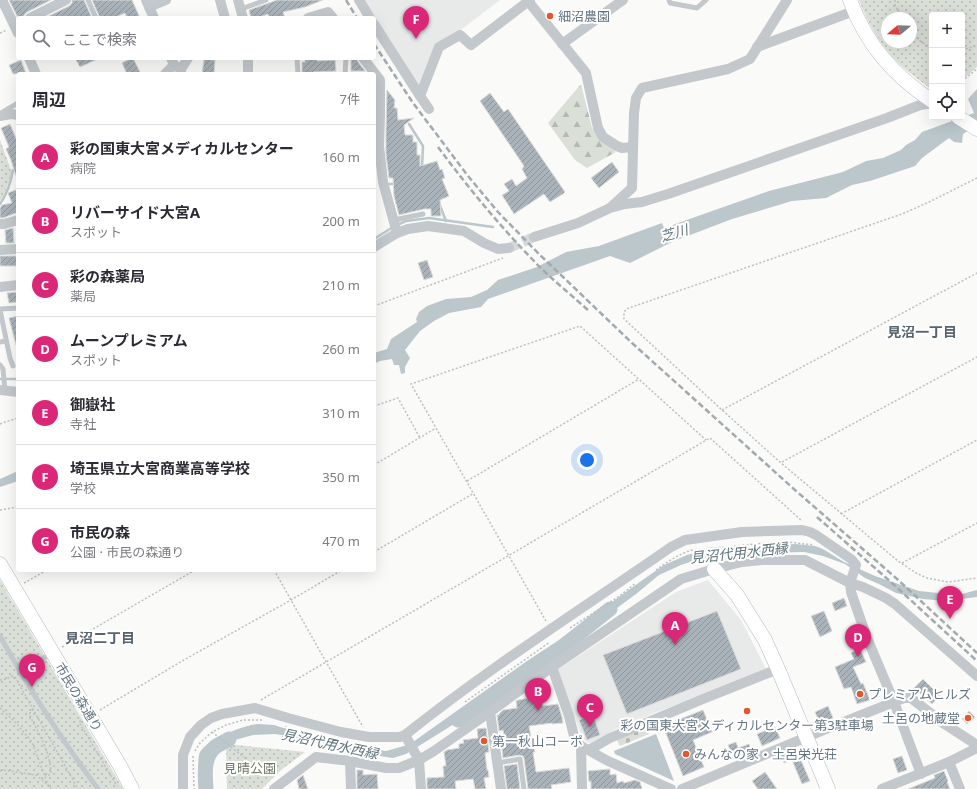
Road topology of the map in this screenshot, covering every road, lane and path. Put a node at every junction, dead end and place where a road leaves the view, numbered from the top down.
1 (2, 0) edge
2 (66, 0) edge
3 (88, 0) edge
4 (166, 0) edge
5 (220, 0) edge
6 (266, 0) edge
7 (358, 0) edge
8 (623, 0) edge
9 (669, 0) edge
10 (706, 0) edge
11 (787, 0) edge
12 (895, 0) edge
13 (529, 1) edge
14 (147, 3) edge
15 (852, 5) edge
16 (241, 9) edge
17 (899, 12) edge
18 (35, 16) edge
19 (95, 16) edge
20 (153, 16) edge
21 (224, 16) edge
22 (315, 16) edge
23 (331, 16) edge
24 (369, 16) edge
25 (16, 26) edge
26 (376, 27) edge
27 (917, 38) edge
28 (562, 44) junction
29 (977, 44) edge
30 (757, 48) junction
31 (931, 48) edge
32 (965, 49) edge
33 (30, 60) edge
34 (185, 60) edge
35 (248, 60) edge
36 (297, 60) edge
37 (346, 60) edge
38 (365, 60) edge
39 (177, 66) edge
40 (977, 69) edge
41 (35, 72) edge
42 (168, 72) edge
43 (248, 72) edge
44 (298, 72) edge
45 (345, 72) edge
46 (374, 72) edge
47 (376, 75) edge
48 (965, 78) edge
49 (420, 96) junction
50 (929, 100) edge
51 (929, 103) edge
52 (16, 104) edge
53 (429, 109) dead end
54 (0, 115) edge
55 (16, 115) edge
56 (963, 120) edge
57 (977, 129) edge
58 (633, 147) junction
59 (977, 178) edge
60 (632, 188) junction
61 (642, 202) junction
62 (610, 208) junction
63 (423, 214) dead end
64 (394, 220) junction
65 (16, 221) edge
66 (0, 224) edge
67 (398, 233) junction
68 (534, 237) tunnel mouth
69 (376, 246) edge
70 (16, 249) edge
71 (0, 250) edge
72 (508, 253) joint
73 (977, 273) edge
74 (16, 285) edge
75 (0, 286) edge
76 (376, 305) edge
77 (16, 308) edge
78 (0, 310) edge
79 (6, 341) junction
80 (0, 342) edge
81 (977, 357) edge
82 (0, 364) edge
83 (13, 366) dead end
84 (639, 379) junction
85 (3, 391) edge
86 (16, 392) edge
87 (376, 405) edge
88 (722, 410) junction
89 (16, 419) edge
90 (0, 424) edge
91 (436, 428) junction
92 (420, 438) junction
93 (706, 440) junction
94 (977, 440) edge
95 (781, 463) junction
96 (376, 464) edge
97 (466, 481) junction
98 (474, 493) junction
99 (16, 507) edge
100 (0, 510) edge
101 (840, 514) junction
102 (977, 523) edge
103 (810, 532) junction
104 (376, 551) edge
105 (509, 555) junction
106 (902, 563) junction
107 (0, 564) edge
108 (714, 569) junction
109 (44, 572) edge
110 (192, 572) edge
111 (275, 572) edge
112 (339, 572) edge
113 (977, 578) edge
114 (851, 581) junction
115 (15, 589) junction
116 (291, 600) junction
117 (551, 629) junction
118 (0, 636) edge
119 (53, 652) junction
120 (326, 662) junction
121 (552, 668) junction
122 (778, 669) junction
123 (20, 672) junction
124 (977, 676) edge
125 (0, 680) edge
126 (894, 702) junction
127 (0, 708) edge
128 (33, 709) junction
129 (244, 710) junction
130 (490, 712) junction
131 (90, 716) junction
132 (267, 720) dead end
133 (286, 726) dead end
134 (212, 732) junction
135 (405, 734) junction
136 (369, 737) junction
137 (806, 737) junction
138 (281, 742) dead end
139 (93, 746) dead end
140 (977, 746) edge
141 (585, 748) junction
142 (64, 756) dead end
143 (61, 758) junction
144 (245, 758) dead end
145 (419, 760) junction
146 (350, 761) junction
147 (949, 762) junction
148 (498, 763) junction
149 (0, 771) edge
150 (921, 774) junction
151 (45, 776) junction
152 (48, 785) junction
153 (284, 786) edge
154 (897, 786) edge
155 (51, 789) edge
156 (78, 789) edge
157 (98, 789) edge
158 (119, 789) edge
159 (132, 789) edge
160 (184, 789) edge
161 (194, 789) edge
162 (274, 789) edge
163 (351, 789) edge
164 (421, 789) edge
165 (501, 789) edge
166 (524, 789) edge
167 (582, 789) edge
168 (670, 789) edge
169 (682, 789) edge
170 (828, 789) edge
171 (882, 789) edge
172 (960, 789) edge

1 - 25 street
2 - 18 street
3 - 19 lane
4 - 14 street
5 - 21 street
6 - 16 lane
7 - 24 street
8 - 28 street
9 - 10 lane
11 - 30 street
12 - 17 path
13 - 28 street
13 - 49 street
14 - 20 street
15 - 30 street
15 - 50 street
22 - 23 street
26 - 49 street
27 - 31 path
28 - 58 street
29 - 32 path
30 - 58 street
33 - 41 street
34 - 39 street
35 - 43 street
36 - 44 lane
37 - 45 lane
38 - 46 street
39 - 42 street
40 - 48 path
47 - 64 street
49 - 53 street
51 - 61 street
52 - 54 lane
54 - 55 street
56 - 57 street
58 - 60 street
59 - 88 path
60 - 61 street
60 - 62 street
61 - 62 street
62 - 68 street
63 - 64 lane
64 - 67 street
65 - 66 street
67 - 69 street
67 - 72 street
70 - 71 street
72 - 76 path
73 - 88 path
74 - 75 street
77 - 78 lane
78 - 79 lane
79 - 80 lane
79 - 83 lane
81 - 95 path
82 - 85 lane
84 - 91 path
84 - 93 path
84 - 97 path
85 - 86 street
87 - 92 path
88 - 95 path
89 - 90 path
91 - 92 path
91 - 97 path
92 - 96 path
93 - 103 path
93 - 105 path
94 - 101 path
95 - 101 path
97 - 98 path
98 - 104 path
98 - 105 path
99 - 100 path
101 - 106 path
102 - 106 path
103 - 114 street
103 - 117 street
105 - 117 path
105 - 120 path
106 - 113 path
107 - 115 street, 市民の森通り
108 - 114 street
108 - 121 street
108 - 122 street
109 - 115 path
110 - 119 path
111 - 116 path
112 - 116 path
114 - 124 street
114 - 126 street
115 - 119 street, 市民の森通り
116 - 120 path
116 - 131 path
117 - 135 street
118 - 123 lane
119 - 123 lane
119 - 131 street, 市民の森通り
120 - 129 path
120 - 136 path
121 - 130 street
121 - 141 street
122 - 137 street
122 - 141 street
123 - 157 lane
125 - 128 path
126 - 137 street
126 - 140 street
126 - 150 street
127 - 151 path
128 - 143 path
128 - 151 path
129 - 136 street
129 - 160 street
130 - 145 street
130 - 148 street
131 - 159 street, 市民の森通り
132 - 134 path
133 - 138 path
134 - 144 path
134 - 161 path
135 - 136 street
135 - 145 street
137 - 169 street
137 - 170 street
139 - 158 path
140 - 147 street
141 - 167 street
141 - 168 street
142 - 143 path
143 - 156 path
145 - 146 street
145 - 164 street
146 - 153 street
146 - 163 street
147 - 150 street
147 - 172 street
148 - 165 street
148 - 166 lane
149 - 152 path
150 - 154 street
151 - 152 path
152 - 155 path
153 - 162 street
154 - 171 street

